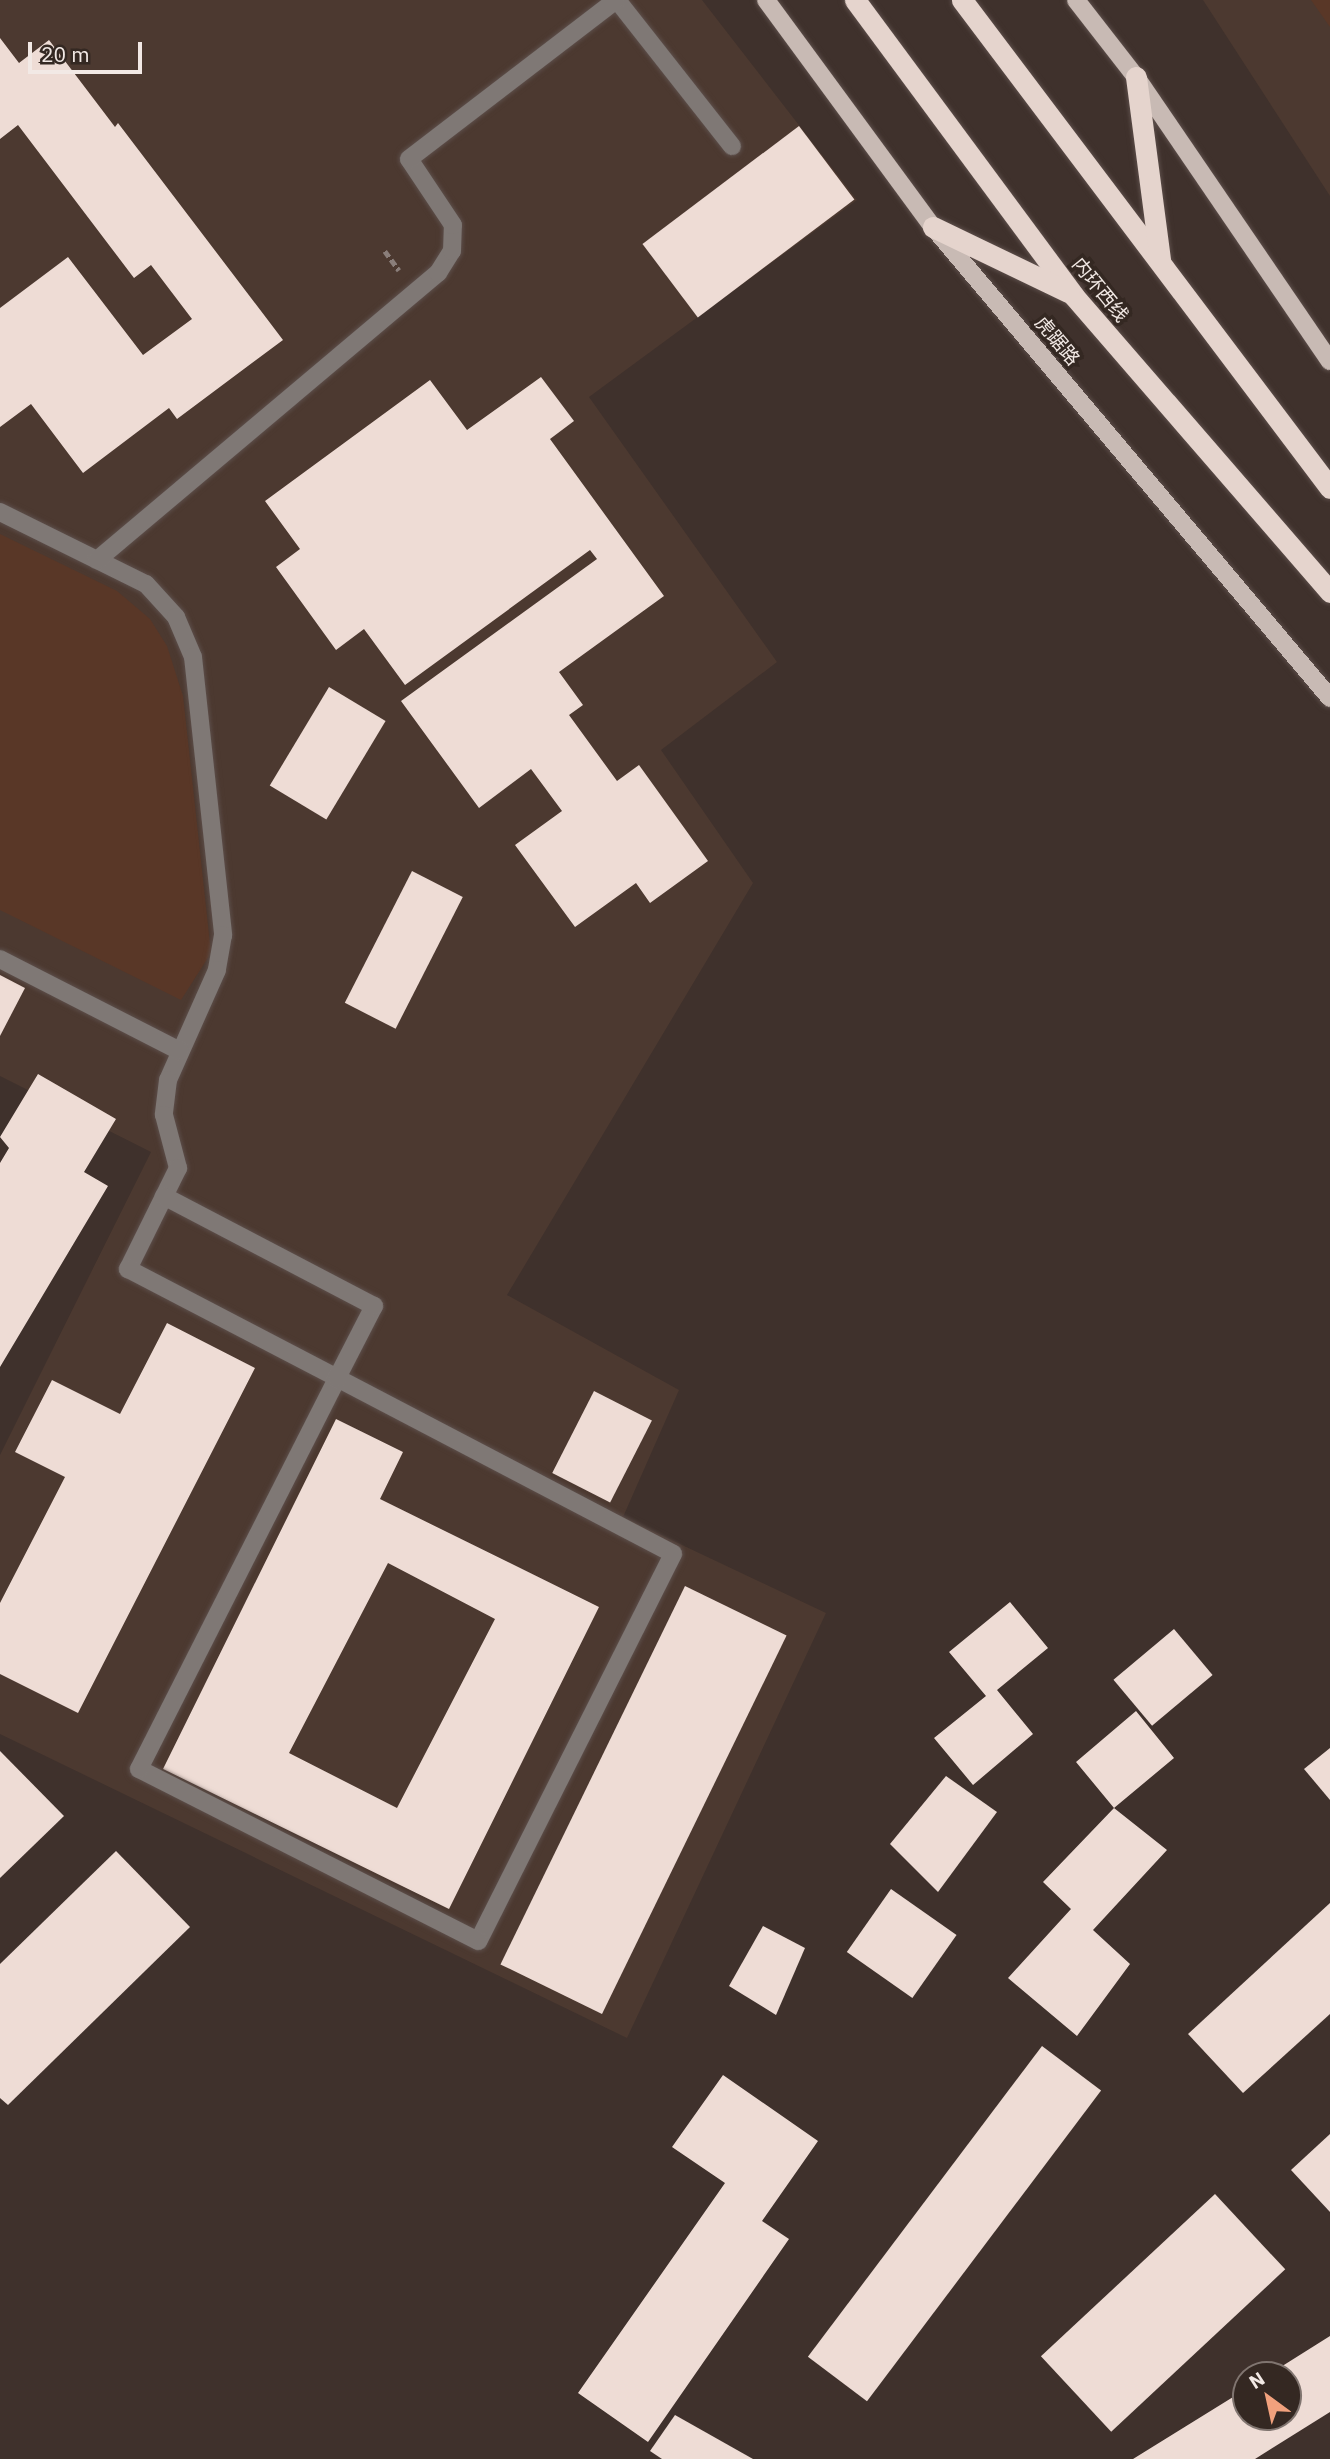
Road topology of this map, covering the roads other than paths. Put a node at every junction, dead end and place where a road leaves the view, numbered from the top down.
1 (617, 0) edge
2 (766, 0) edge
3 (855, 0) edge
4 (962, 0) edge
5 (1076, 0) edge
6 (1136, 78) junction
7 (732, 146) dead end
8 (933, 227) junction
9 (1160, 261) junction
10 (1073, 295) junction
11 (1330, 361) edge
12 (1330, 488) edge
13 (0, 512) edge
14 (97, 559) junction
15 (1330, 592) edge
16 (1330, 698) edge
17 (0, 959) edge
18 (180, 1051) junction
19 (164, 1196) junction
20 (337, 1378) junction

1 - 7 lane
1 - 14 lane
2 - 8 main road, 虎踞路
3 - 10 highway, 内环西线
4 - 9 highway
5 - 6 main road
6 - 9 highway
6 - 11 main road
8 - 10 highway
8 - 16 main road, 虎踞路
9 - 12 highway
10 - 15 highway, 内环西线
13 - 14 lane
14 - 18 lane
17 - 18 lane
18 - 19 lane
19 - 20 lane
19 - 20 lane
20 - 20 lane

